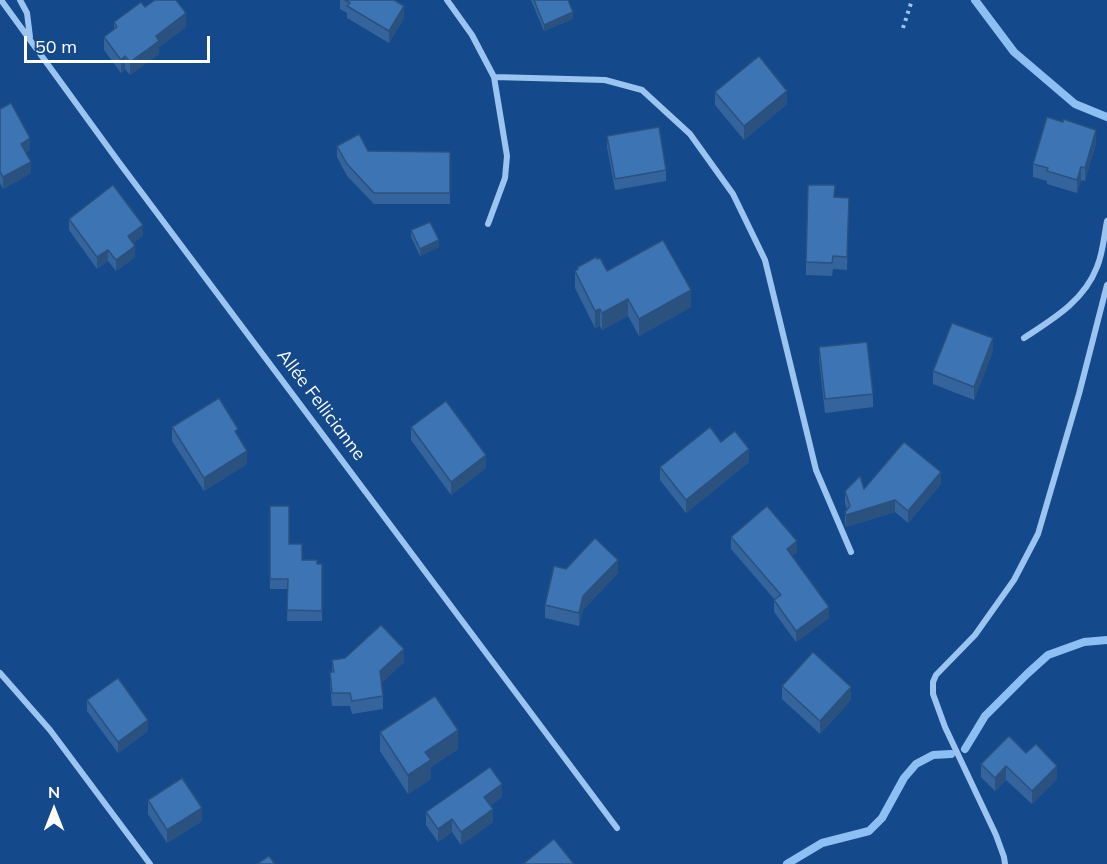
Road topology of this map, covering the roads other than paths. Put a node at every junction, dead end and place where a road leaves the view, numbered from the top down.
1 (1, 0) edge
2 (20, 0) edge
3 (447, 0) edge
4 (30, 37) junction
5 (494, 77) junction
6 (1107, 221) edge
7 (488, 224) dead end
8 (1107, 285) edge
9 (1024, 338) dead end
10 (851, 552) dead end
11 (0, 673) edge
12 (617, 828) dead end
13 (150, 864) edge
14 (1005, 864) edge

1 - 4 street, Allée Fellicianne
2 - 4 street
3 - 5 street
4 - 12 street, Allée Fellicianne
5 - 7 street
5 - 10 street
6 - 9 street
8 - 14 street
11 - 13 street

